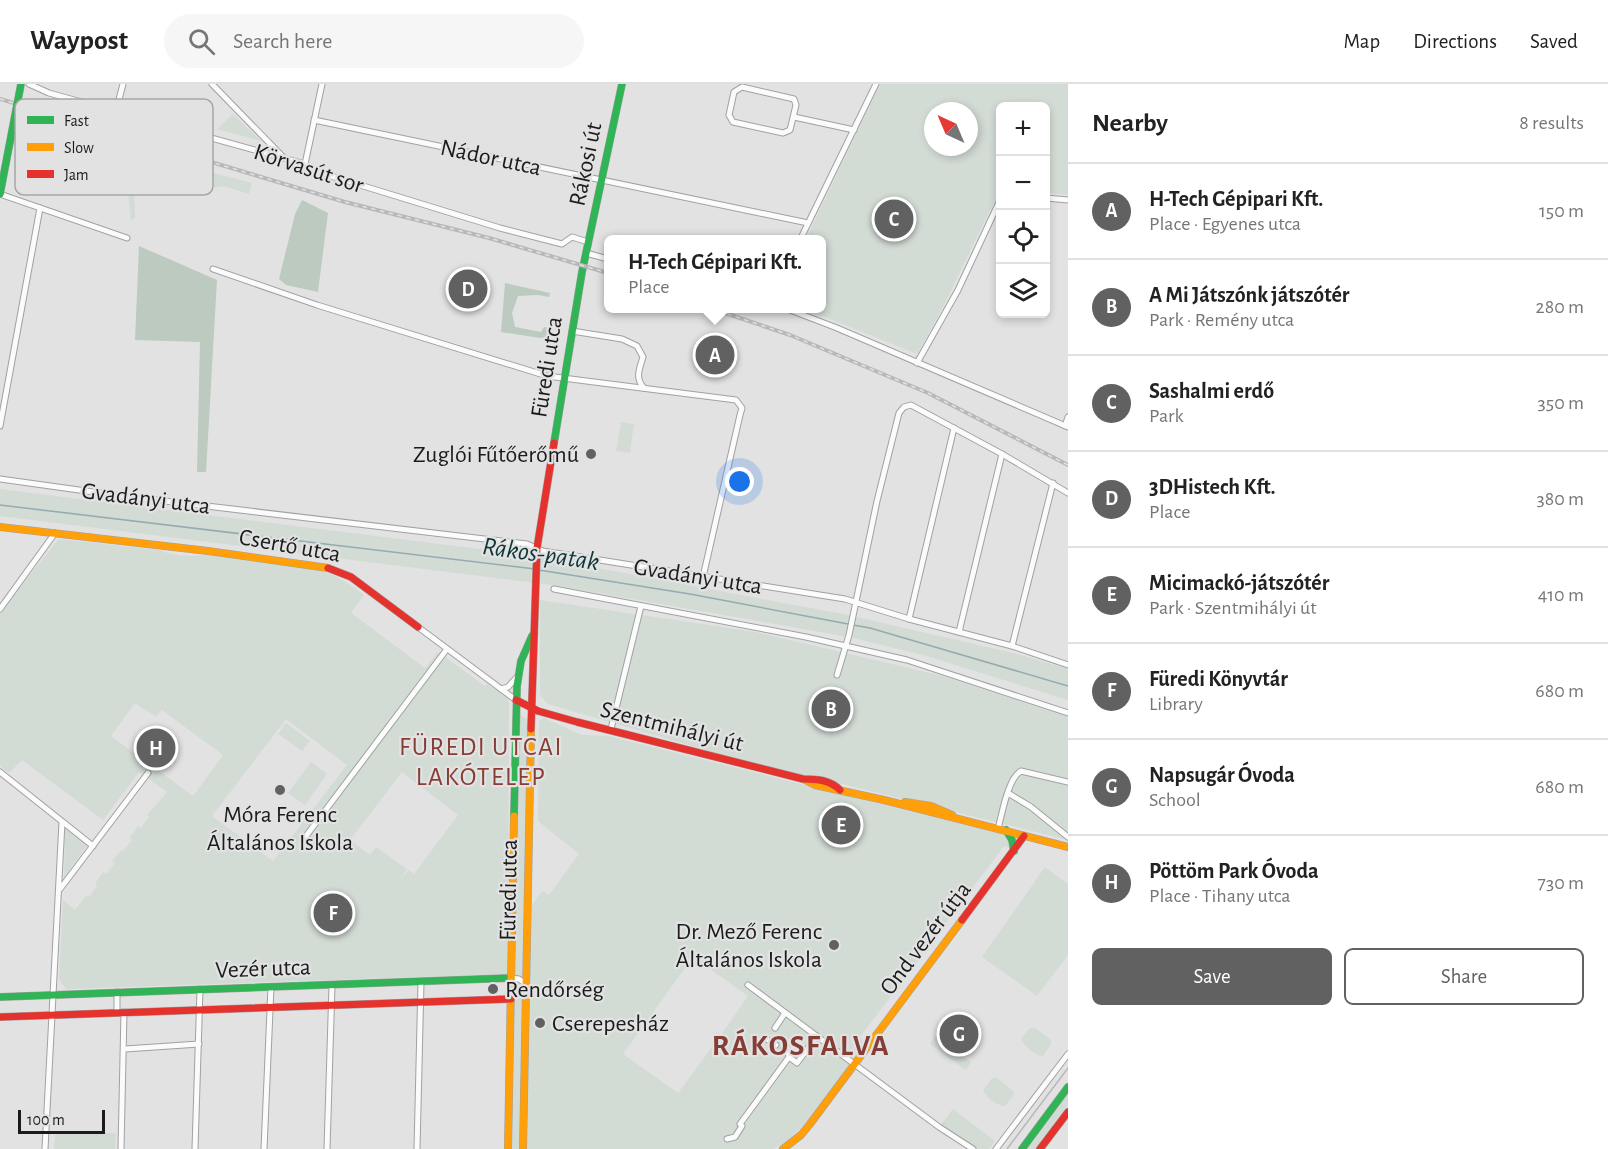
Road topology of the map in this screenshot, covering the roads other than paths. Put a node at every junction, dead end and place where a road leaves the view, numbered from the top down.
1 (21, 84) edge
2 (29, 84) edge
3 (123, 84) edge
4 (212, 84) edge
5 (314, 84) edge
6 (622, 84) edge
7 (876, 84) edge
8 (321, 87) edge
9 (18, 99) edge
10 (72, 99) edge
11 (120, 99) edge
12 (15, 115) edge
13 (794, 117) junction
14 (314, 120) junction
15 (854, 130) junction
16 (213, 138) edge
17 (284, 158) junction
18 (305, 164) junction
19 (602, 180) junction
20 (0, 194) edge
21 (1050, 198) edge
22 (1068, 200) edge
23 (40, 208) junction
24 (996, 209) edge
25 (808, 223) junction
26 (803, 235) edge
27 (127, 238) dead end
28 (588, 242) junction
29 (586, 253) junction
30 (604, 258) edge
31 (213, 269) dead end
32 (796, 313) edge
33 (572, 331) junction
34 (917, 363) junction
35 (564, 379) junction
36 (644, 388) junction
37 (1068, 417) edge
38 (0, 426) edge
39 (1067, 427) edge
40 (954, 428) junction
41 (1002, 454) junction
42 (0, 479) edge
43 (1053, 483) junction
44 (1068, 493) edge
45 (0, 527) edge
46 (55, 533) junction
47 (537, 548) junction
48 (703, 577) junction
49 (554, 589) dead end
50 (856, 602) junction
51 (641, 606) junction
52 (0, 609) edge
53 (909, 619) junction
54 (418, 627) joint
55 (534, 631) junction
56 (958, 632) junction
57 (846, 646) junction
58 (1012, 646) junction
59 (447, 649) junction
60 (1068, 665) edge
61 (837, 675) dead end
62 (517, 677) junction
63 (501, 689) junction
64 (516, 700) junction
65 (532, 708) junction
66 (1068, 712) edge
67 (611, 729) junction
68 (0, 772) edge
69 (148, 772) dead end
70 (1068, 782) edge
71 (1008, 793) junction
72 (62, 822) junction
73 (1002, 829) junction
74 (306, 836) dead end
75 (1024, 836) junction
76 (1068, 837) edge
77 (93, 846) junction
78 (1068, 847) edge
79 (1014, 850) junction
80 (59, 890) junction
81 (511, 978) junction
82 (421, 981) junction
83 (526, 984) junction
84 (332, 985) junction
85 (748, 985) dead end
86 (270, 987) junction
87 (200, 989) junction
88 (117, 992) junction
89 (53, 995) junction
90 (0, 997) edge
91 (526, 998) junction
92 (511, 999) junction
93 (421, 1002) junction
94 (332, 1005) junction
95 (270, 1007) junction
96 (200, 1010) junction
97 (121, 1012) junction
98 (786, 1013) junction
99 (0, 1017) edge
100 (52, 1018) junction
101 (775, 1028) dead end
102 (817, 1036) junction
103 (765, 1038) dead end
104 (199, 1044) junction
105 (776, 1045) dead end
106 (124, 1049) junction
107 (783, 1050) dead end
108 (1068, 1053) edge
109 (789, 1057) junction
110 (856, 1064) junction
111 (1068, 1088) edge
112 (1068, 1112) edge
113 (727, 1139) dead end
114 (998, 1147) edge
115 (45, 1149) edge
116 (121, 1149) edge
117 (195, 1149) edge
118 (264, 1149) edge
119 (327, 1149) edge
120 (417, 1149) edge
121 (508, 1149) edge
122 (523, 1149) edge
123 (783, 1149) edge
124 (973, 1149) edge
125 (1022, 1149) edge
126 (1040, 1149) edge

1 - 9 street, bridge
2 - 10 street, Körvasút sor
3 - 11 street
4 - 17 street
5 - 8 street
6 - 19 street, Rákosi út
7 - 15 street
8 - 14 street
12 - 20 street, bridge
13 - 13 street
13 - 15 street
14 - 18 street
14 - 19 street, Nádor utca
15 - 25 street
16 - 17 street, Körvasút sor
17 - 18 street, Körvasút sor
18 - 28 street, Körvasút sor
19 - 25 street, Nádor utca
19 - 28 street, Rákosi út
20 - 23 street
21 - 22 street
23 - 27 street
23 - 38 street
24 - 34 street
25 - 26 street
28 - 29 street, Rákosi út
29 - 30 street
29 - 33 street, Füredi utca
31 - 35 street
32 - 34 street
33 - 35 street, Füredi utca
33 - 36 street
34 - 39 street
35 - 36 street
35 - 47 street, Füredi utca
36 - 48 street
37 - 39 street
40 - 41 street
40 - 50 street
40 - 53 street
41 - 43 street
41 - 56 street
42 - 47 street, Gvadányi utca
43 - 44 street
43 - 58 street
45 - 46 street, Csertő utca
46 - 52 street
46 - 54 street, Csertő utca
47 - 48 street, Gvadányi utca
47 - 55 street, Füredi utca
48 - 50 street, Gvadányi utca
49 - 51 street, Gvadányi utca
50 - 53 street, Gvadányi utca
50 - 57 street
51 - 57 street, Gvadányi utca
51 - 67 street
53 - 56 street, Gvadányi utca
54 - 59 street, Csertő utca
55 - 62 street, Füredi utca
55 - 65 street, Füredi utca
56 - 58 street, Gvadányi utca
57 - 61 street
57 - 66 street, Gvadányi utca
58 - 60 street, Gvadányi utca
59 - 63 street, Csertő utca
59 - 74 street
62 - 63 street
62 - 64 street, Füredi utca
63 - 64 street, Csertő utca
64 - 65 street, Csertő utca
64 - 81 street, Füredi utca
65 - 67 street, Szentmihályi út
65 - 83 street, Füredi utca
67 - 73 street, Szentmihályi út
68 - 72 street
69 - 77 street
70 - 71 street
71 - 73 street
71 - 76 street
72 - 77 street
72 - 80 street
73 - 75 street, Szentmihályi út
73 - 79 street
75 - 78 street, Szentmihályi út
75 - 79 street, Ond vezér útja
77 - 80 street
79 - 110 street, Ond vezér útja
80 - 89 street
81 - 82 street, Vezér utca
81 - 83 street, Vezér utca
81 - 92 street, Füredi utca
82 - 84 street, Vezér utca
82 - 93 street
83 - 91 street, Füredi utca
84 - 86 street, Vezér utca
84 - 94 street
85 - 98 street
86 - 87 street, Vezér utca
86 - 95 street
87 - 88 street, Vezér utca
87 - 96 street
88 - 89 street, Vezér utca
88 - 97 street
89 - 90 street, Vezér utca
89 - 100 street
91 - 92 street, Vezér utca
91 - 122 street, Füredi utca
92 - 93 street, Vezér utca
92 - 121 street, Füredi utca
93 - 94 street, Vezér utca
93 - 120 street
94 - 95 street, Vezér utca
94 - 119 street
95 - 96 street, Vezér utca
95 - 118 street
96 - 97 street, Vezér utca
96 - 104 street
97 - 100 street, Vezér utca
97 - 106 street
98 - 101 street
98 - 102 street
99 - 100 street, Vezér utca
100 - 115 street
102 - 109 street
102 - 110 street
103 - 105 street
104 - 106 street
104 - 117 street
106 - 116 street
107 - 109 street
108 - 114 street
109 - 113 street
110 - 123 street, Ond vezér útja
110 - 124 street
111 - 125 street
112 - 126 street

